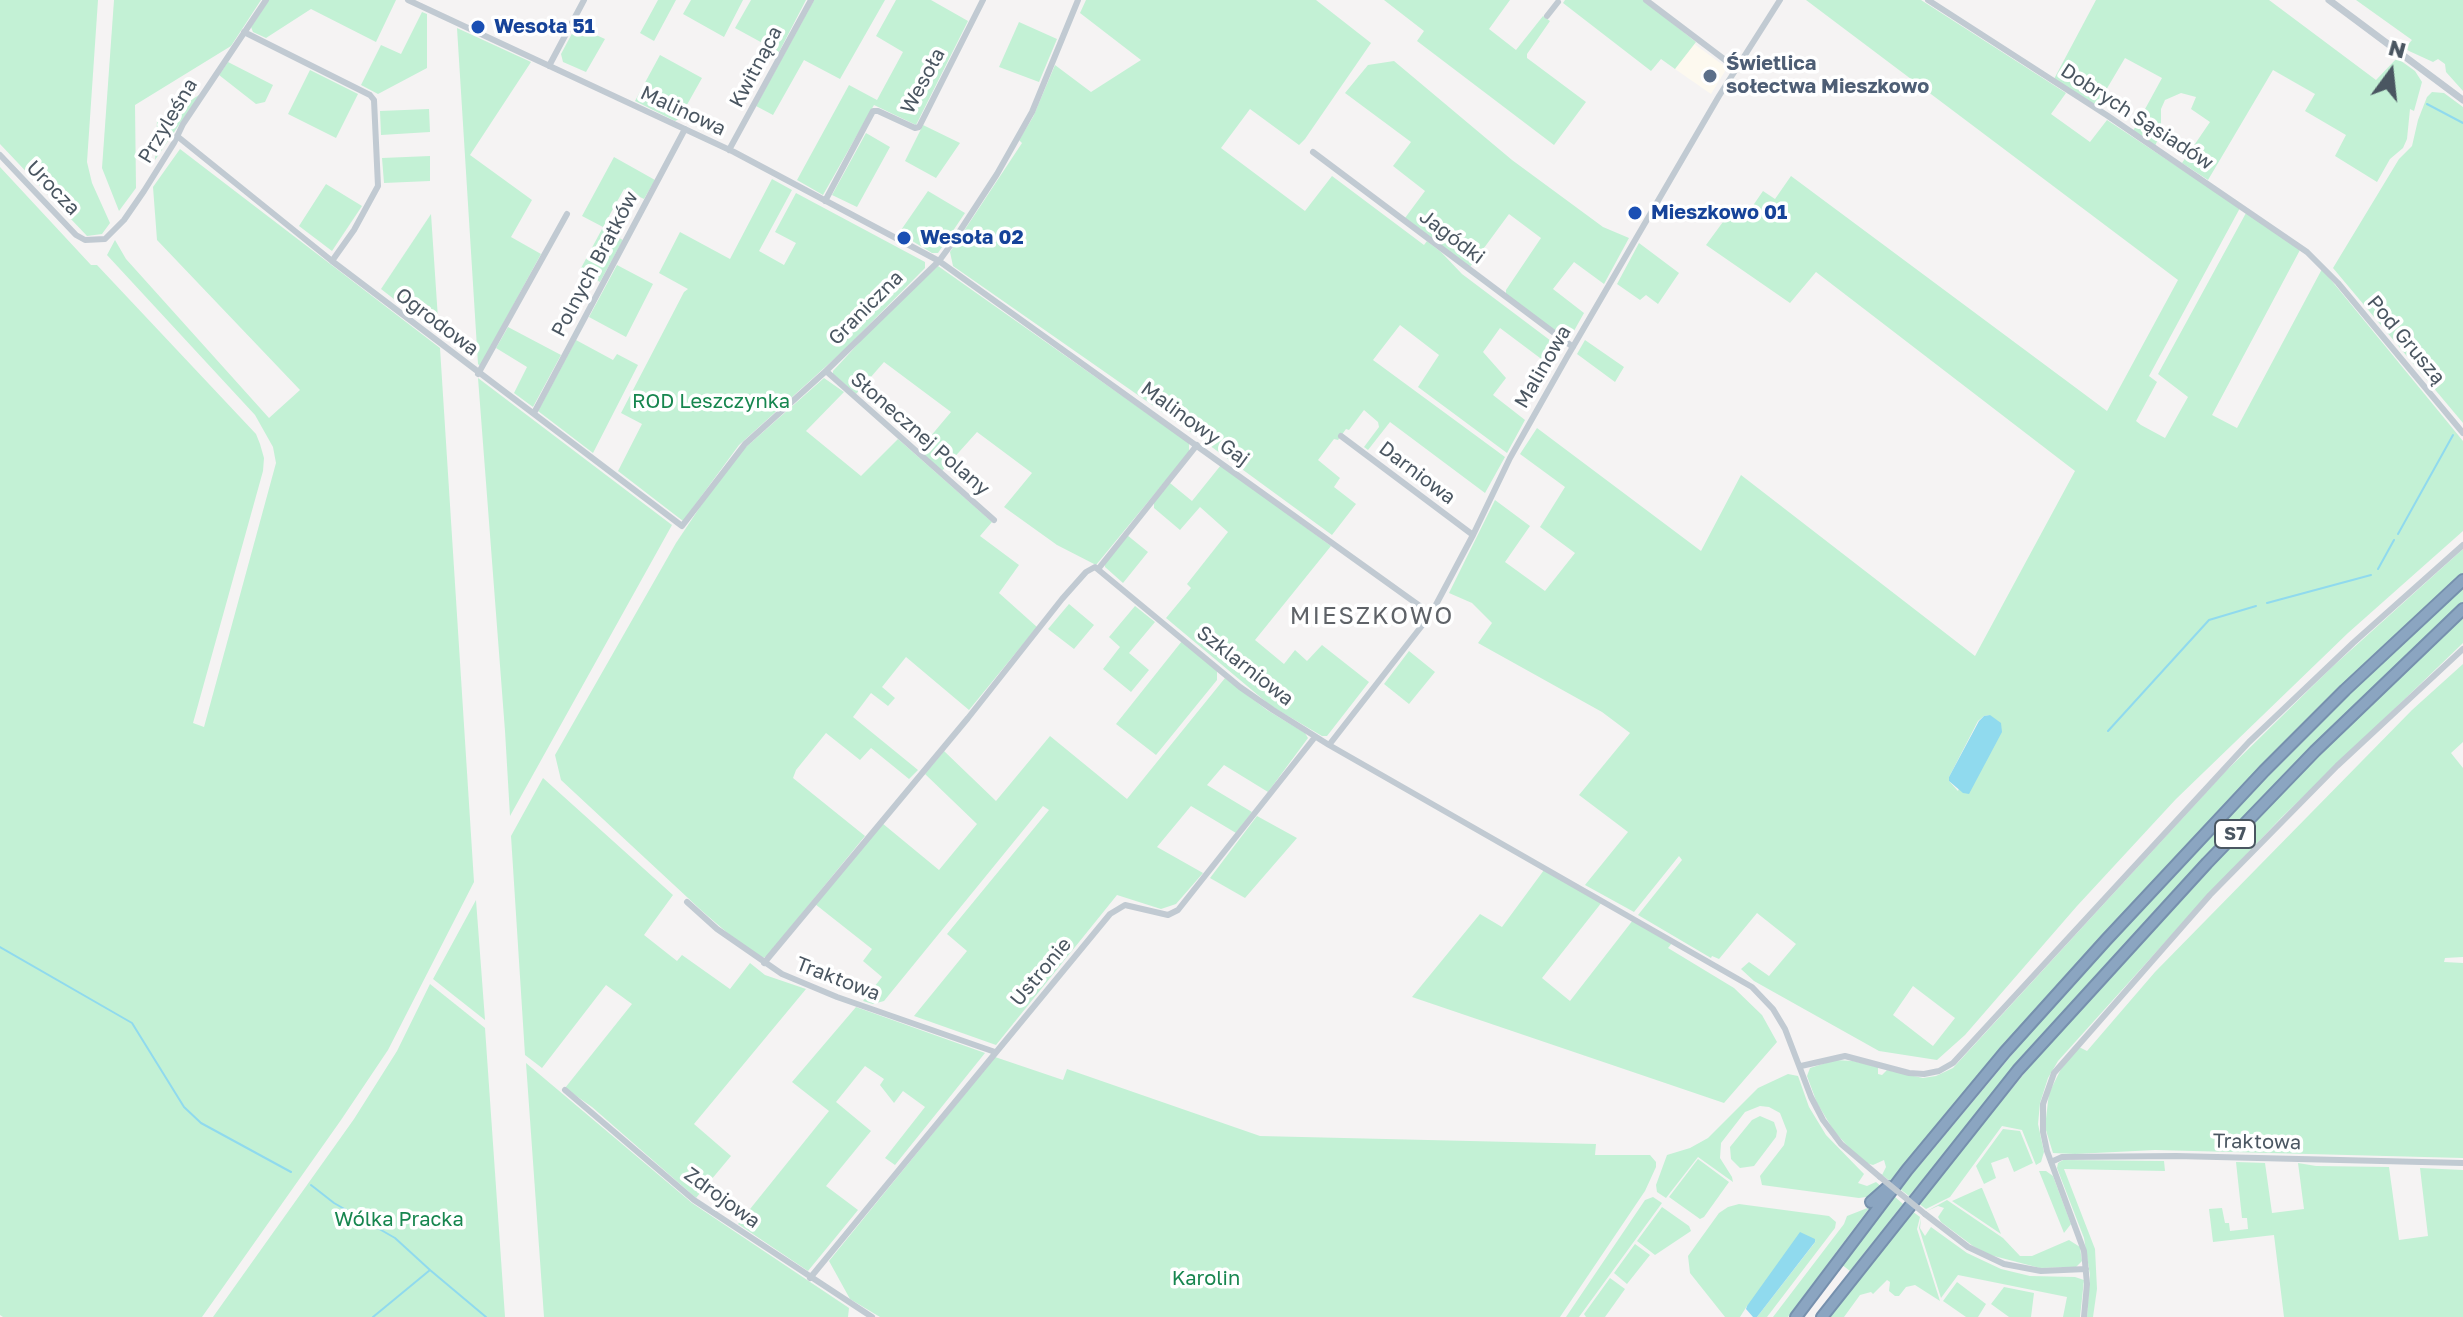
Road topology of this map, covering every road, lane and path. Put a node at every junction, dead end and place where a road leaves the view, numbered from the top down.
1 (266, 0) edge
2 (408, 0) edge
3 (584, 0) edge
4 (811, 0) edge
5 (983, 0) edge
6 (1078, 0) edge
7 (1646, 0) edge
8 (1780, 0) edge
9 (1928, 0) edge
10 (2329, 0) edge
11 (1558, 1) edge
12 (1547, 16) dead end
13 (244, 32) junction
14 (549, 66) junction
15 (1737, 69) junction
16 (2463, 100) edge
17 (685, 129) junction
18 (177, 136) junction
19 (729, 150) junction
20 (1313, 152) dead end
21 (0, 155) edge
22 (825, 201) junction
23 (567, 214) dead end
24 (85, 240) joint
25 (332, 261) junction
26 (939, 261) junction
27 (2323, 268) joint
28 (1573, 347) junction
29 (826, 371) junction
30 (478, 374) junction
31 (534, 413) junction
32 (2463, 433) edge
33 (1341, 436) dead end
34 (1197, 445) junction
35 (994, 520) dead end
36 (682, 526) joint
37 (1473, 535) junction
38 (2463, 545) edge
39 (1099, 568) junction
40 (2463, 580) edge
41 (2463, 609) edge
42 (1431, 614) junction
43 (2463, 649) edge
44 (1315, 737) junction
45 (1329, 745) junction
46 (687, 902) dead end
47 (764, 963) junction
48 (995, 1052) junction
49 (1801, 1066) junction
50 (565, 1090) dead end
51 (2051, 1162) junction
52 (2463, 1163) edge
53 (1907, 1170) junction
54 (1871, 1202) dead end
55 (2086, 1269) junction
56 (810, 1278) junction
57 (1823, 1316) edge
58 (872, 1317) edge
59 (1796, 1317) edge
60 (2084, 1317) edge

1 - 13 street, Przyleśna
2 - 14 street, Malinowa
3 - 14 street
4 - 19 street, Kwitnąca
5 - 22 street, Wesoła
6 - 26 street, Graniczna
7 - 15 street
8 - 15 street, Malinowa
9 - 27 street, Dobrych Sąsiadów
10 - 16 street
11 - 12 street
13 - 18 street, Przyleśna
13 - 25 street
14 - 17 street, Malinowa
15 - 28 street, Malinowa
17 - 19 street, Malinowa
17 - 31 street, Polnych Bratków
18 - 24 street, Przyleśna
18 - 25 street, Ogrodowa
19 - 22 street, Malinowa
20 - 28 street, Jagódki
21 - 24 street, Urocza
22 - 26 street, Malinowa
23 - 30 street
25 - 30 street, Ogrodowa
26 - 29 street, Graniczna
26 - 34 street, Malinowy Gaj
27 - 32 street, Pod Gruszą
28 - 37 street, Malinowa
29 - 35 street, Słonecznej Polany
29 - 36 street, Graniczna
30 - 31 street, Ogrodowa
31 - 36 street, Ogrodowa
33 - 37 street, Darniowa
34 - 39 street
34 - 42 street, Malinowy Gaj
37 - 42 street, Malinowa
38 - 49 street
39 - 44 street, Szklarniowa
39 - 47 street
40 - 53 highway, S7
41 - 57 highway, S7
42 - 45 street, Malinowa
43 - 51 street
44 - 45 street, Szklarniowa
44 - 48 street, Ustronie
45 - 49 street, Szklarniowa
46 - 47 street, Traktowa
47 - 48 street, Traktowa
48 - 56 street, Ustronie
49 - 55 street, Szklarniowa, bridge
50 - 56 street, Zdrojowa
51 - 52 street, Traktowa
51 - 55 street
53 - 54 highway
53 - 59 highway, S7
55 - 60 street
56 - 58 street, Zdrojowa

